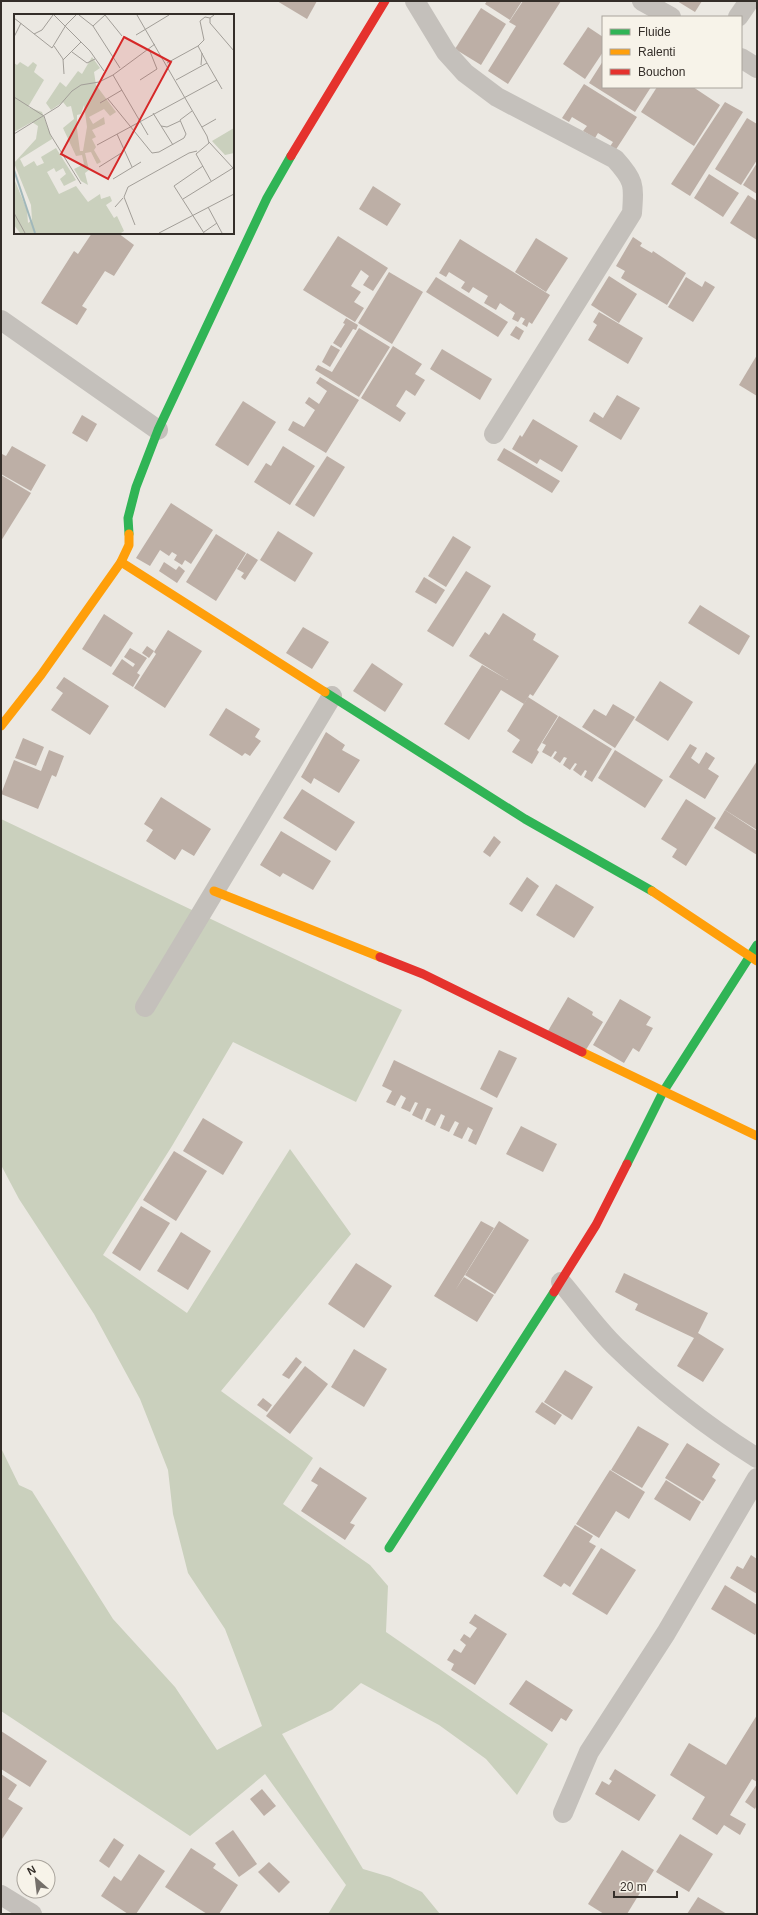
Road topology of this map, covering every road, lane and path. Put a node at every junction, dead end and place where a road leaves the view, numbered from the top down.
1 (385, 1) edge
2 (415, 1) edge
3 (642, 1) edge
4 (749, 1) edge
5 (669, 16) edge
6 (739, 16) edge
7 (742, 59) edge
8 (757, 68) edge
9 (1, 320) edge
10 (158, 430) junction
11 (494, 434) dead end
12 (121, 562) junction
13 (332, 696) junction
14 (1, 726) edge
15 (214, 891) junction
16 (757, 945) edge
17 (749, 956) junction
18 (757, 961) edge
19 (145, 1007) dead end
20 (662, 1092) junction
21 (757, 1136) edge
22 (561, 1282) junction
23 (757, 1458) edge
24 (757, 1478) edge
25 (389, 1548) dead end
26 (563, 1813) dead end
27 (1, 1895) edge
28 (32, 1914) edge

1 - 10 street
2 - 11 street
3 - 5 street
4 - 6 street
7 - 8 street
9 - 10 street
10 - 12 street
12 - 13 street
12 - 14 street
13 - 15 street
13 - 17 street
15 - 19 street
15 - 20 street
16 - 17 street
17 - 18 street
17 - 20 street
20 - 21 street
20 - 22 street
22 - 23 street
22 - 25 street
24 - 26 street
27 - 28 street

